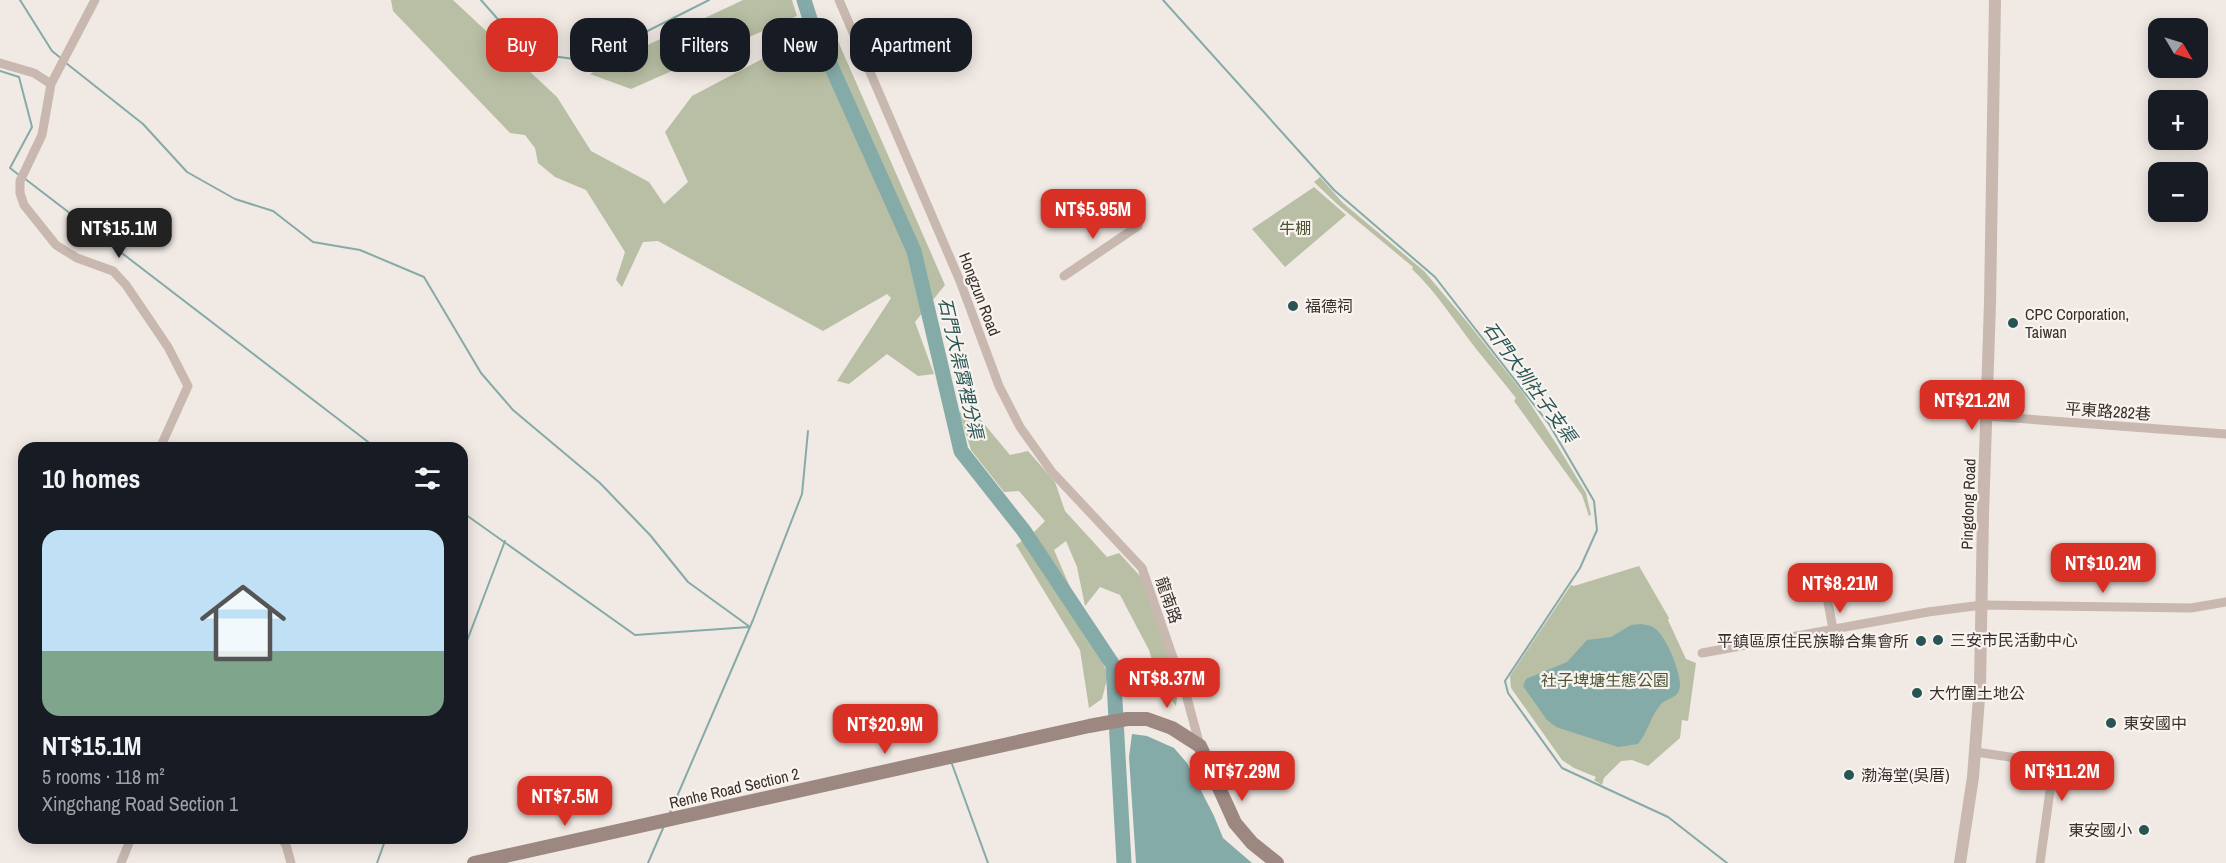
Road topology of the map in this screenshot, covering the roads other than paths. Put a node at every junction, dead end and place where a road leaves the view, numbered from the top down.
1 (95, 0) edge
2 (839, 0) edge
3 (1995, 0) edge
4 (0, 63) edge
5 (51, 84) junction
6 (1138, 226) dead end
7 (1064, 276) dead end
8 (1987, 416) junction
9 (2226, 434) edge
10 (163, 442) edge
11 (1143, 568) joint
12 (1823, 576) dead end
13 (2226, 602) edge
14 (1982, 605) junction
15 (1833, 629) junction
16 (1702, 653) dead end
17 (1200, 746) junction
18 (1976, 752) junction
19 (129, 844) edge
20 (285, 844) edge
21 (121, 863) edge
22 (291, 863) edge
23 (474, 863) edge
24 (1277, 863) edge
25 (1960, 863) edge
26 (2040, 863) edge

1 - 5 street
2 - 11 street, Hongzun Road
3 - 8 street, Pingdong Road
4 - 5 street
5 - 10 street
6 - 7 street
8 - 9 street, 平東路282巷
8 - 14 street, Pingdong Road
11 - 17 street, 龍南路
12 - 15 street
13 - 14 street
14 - 15 street
14 - 18 street, Pingdong Road
15 - 16 street
17 - 23 main road, Renhe Road Section 2
17 - 24 main road
18 - 25 street, Pingdong Road
18 - 26 street
19 - 21 street
20 - 22 street

